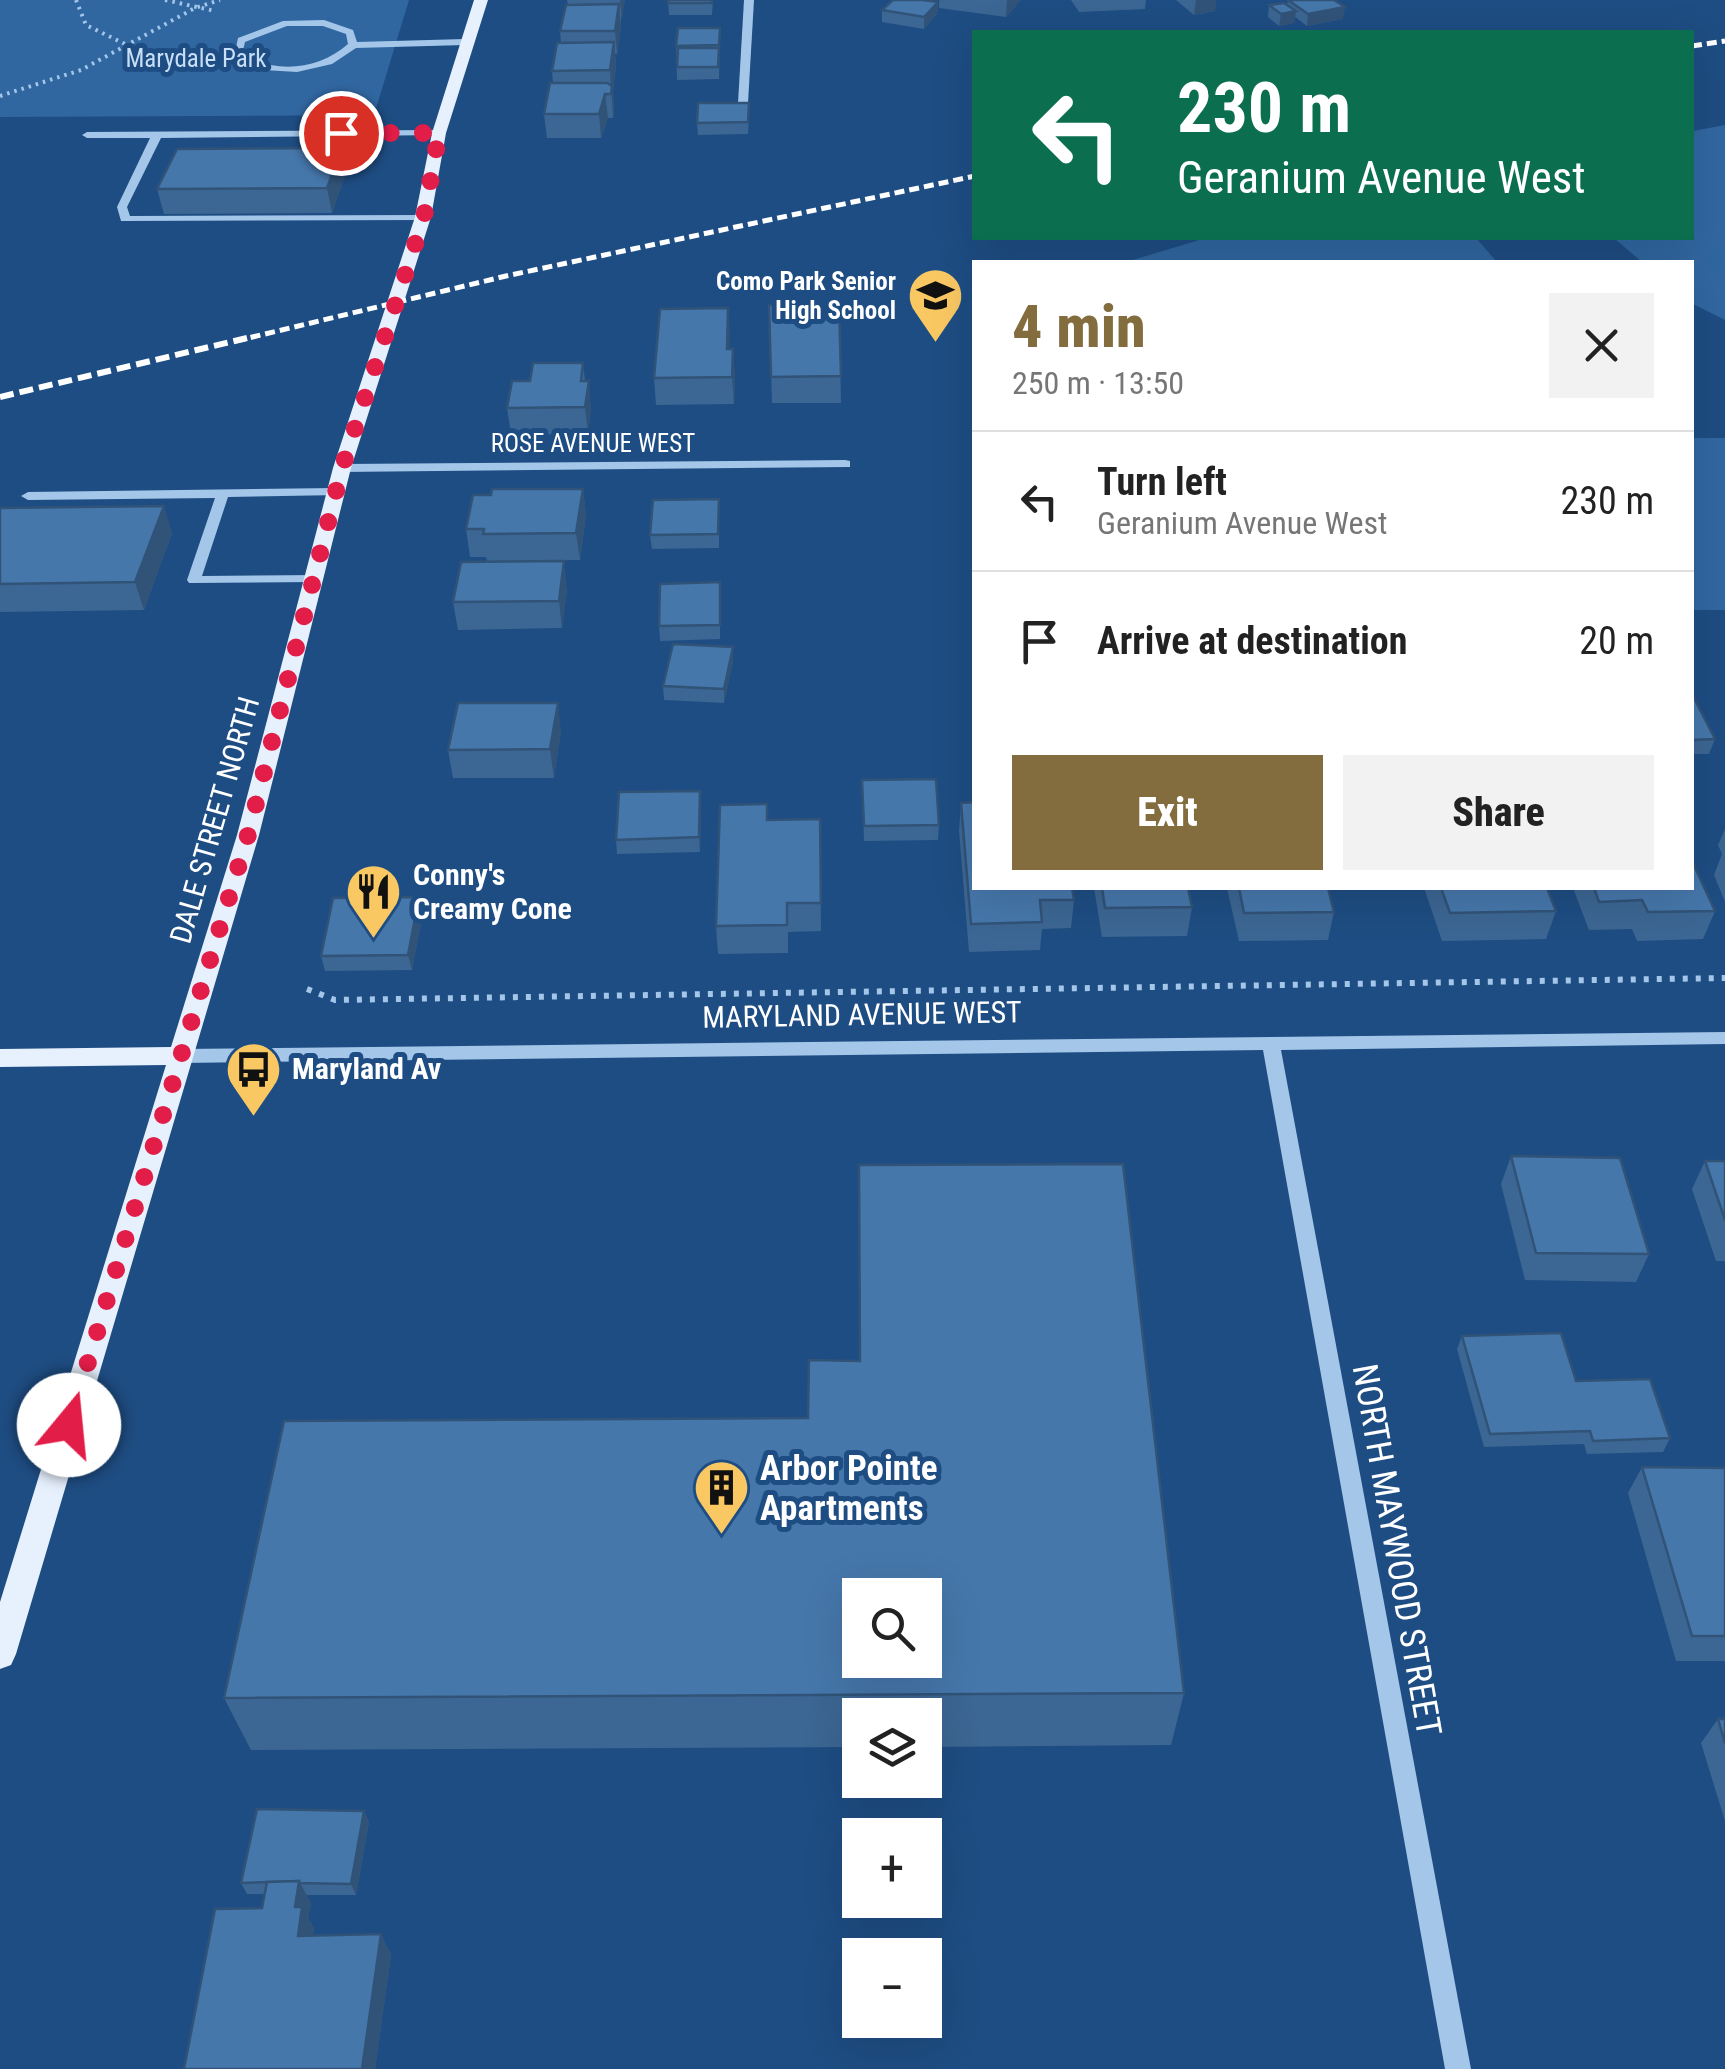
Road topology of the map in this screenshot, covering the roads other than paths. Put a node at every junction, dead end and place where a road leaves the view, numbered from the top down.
1 (481, 0) edge
2 (749, 0) edge
3 (466, 42) junction
4 (353, 45) junction
5 (743, 103) edge
6 (439, 133) junction
7 (87, 135) dead end
8 (158, 135) junction
9 (424, 217) junction
10 (846, 464) dead end
11 (338, 480) junction
12 (223, 494) junction
13 (28, 496) dead end
14 (314, 578) junction
15 (1725, 1038) edge
16 (1270, 1042) junction
17 (181, 1056) junction
18 (0, 1058) edge
19 (0, 1654) edge
20 (1458, 2069) edge

1 - 3 main road, DALE STREET NORTH
2 - 5 street
3 - 4 street
3 - 6 main road, DALE STREET NORTH
4 - 4 street
6 - 8 street
6 - 9 main road, DALE STREET NORTH
7 - 8 street
8 - 9 street
9 - 11 main road, DALE STREET NORTH
10 - 11 street, ROSE AVENUE WEST
11 - 12 street, ROSE AVENUE WEST
11 - 14 main road, DALE STREET NORTH
12 - 13 street, ROSE AVENUE WEST
12 - 14 street
14 - 17 main road, DALE STREET NORTH
15 - 16 street, MARYLAND AVENUE WEST
16 - 17 street, MARYLAND AVENUE WEST
16 - 20 street, NORTH MAYWOOD STREET
17 - 18 main road, MARYLAND AVENUE WEST
17 - 19 main road, DALE STREET NORTH

